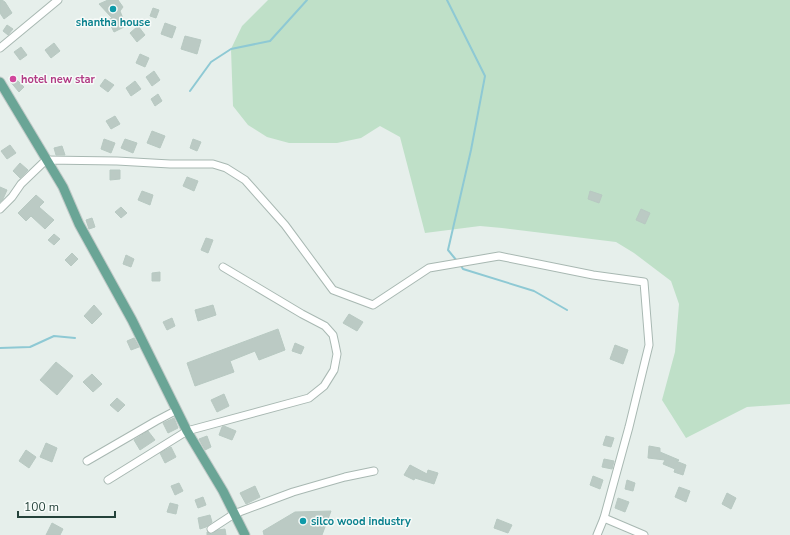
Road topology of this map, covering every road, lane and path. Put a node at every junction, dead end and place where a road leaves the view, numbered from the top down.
1 (58, 0) edge
2 (0, 48) edge
3 (0, 82) edge
4 (46, 160) junction
5 (0, 209) edge
6 (223, 267) dead end
7 (176, 410) junction
8 (187, 431) junction
9 (87, 461) dead end
10 (374, 471) dead end
11 (108, 480) dead end
12 (234, 514) junction
13 (604, 518) junction
14 (211, 529) dead end
15 (245, 535) edge
16 (597, 535) edge
17 (644, 535) edge

1 - 2 street
3 - 4 main road
4 - 5 street
4 - 7 main road
4 - 13 street
6 - 8 street
7 - 8 main road
7 - 9 street
8 - 11 street
8 - 12 main road
10 - 12 street
12 - 14 street
12 - 15 main road
13 - 16 street
13 - 17 street

